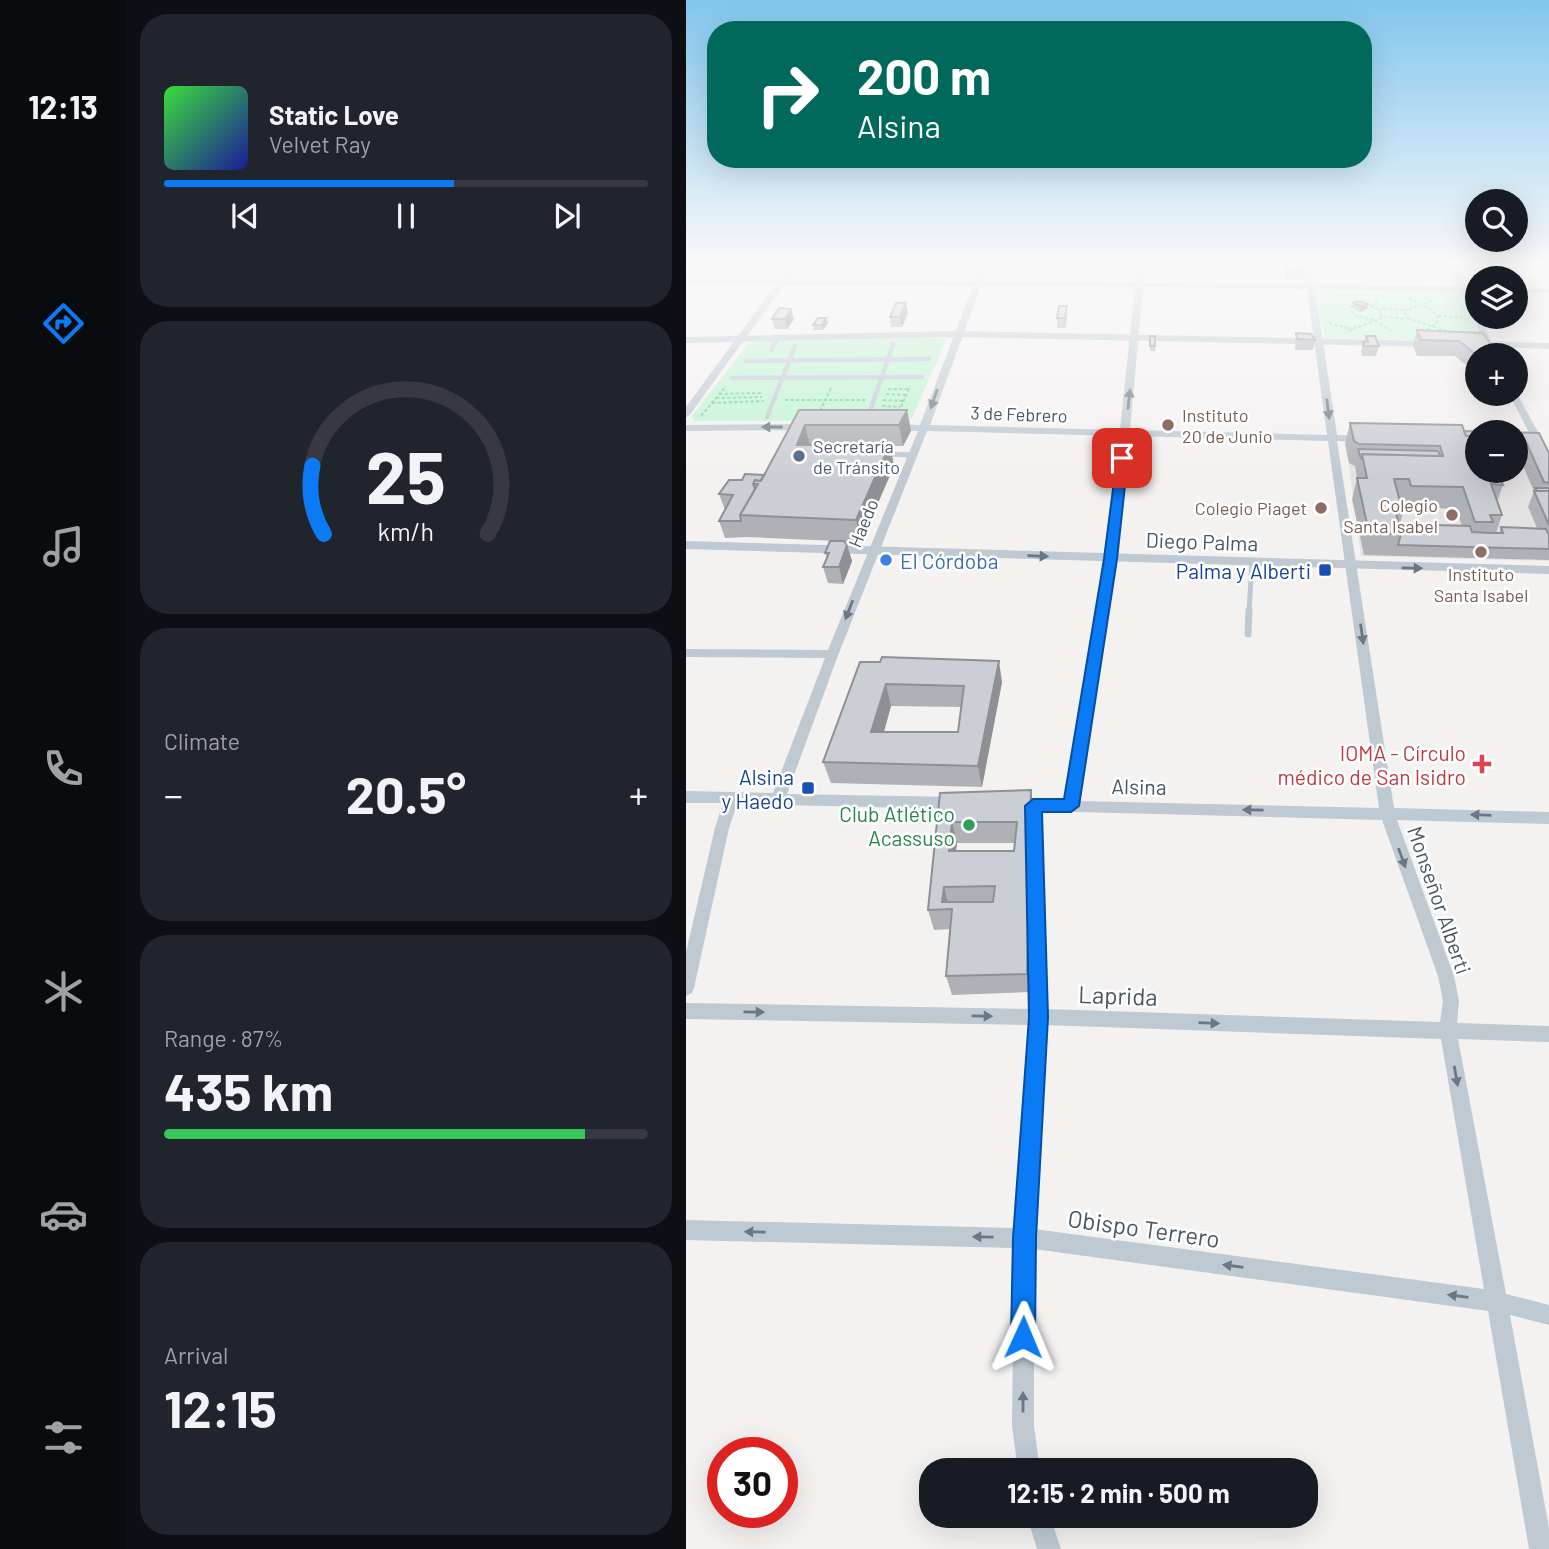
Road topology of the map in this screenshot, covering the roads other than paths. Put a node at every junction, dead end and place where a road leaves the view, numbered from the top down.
1 (744, 335) edge
2 (899, 335) edge
3 (956, 335) edge
4 (1033, 335) edge
5 (1319, 335) edge
6 (1135, 337) junction
7 (778, 338) junction
8 (741, 339) junction
9 (686, 340) edge
10 (1320, 342) junction
11 (893, 344) dead end
12 (795, 346) dead end
13 (1549, 346) edge
14 (1528, 347) edge
15 (1465, 349) edge
16 (771, 350) dead end
17 (888, 358) junction
18 (789, 359) junction
19 (929, 359) dead end
20 (746, 360) dead end
21 (882, 376) junction
22 (782, 377) junction
23 (922, 377) dead end
24 (732, 378) dead end
25 (1522, 406) edge
26 (686, 414) edge
27 (767, 417) dead end
28 (813, 427) edge
29 (864, 427) joint
30 (924, 427) junction
31 (686, 428) edge
32 (1125, 433) junction
33 (1332, 439) junction
34 (1371, 439) edge
35 (1528, 443) edge
36 (1545, 443) edge
37 (871, 453) edge
38 (912, 454) junction
39 (1549, 461) edge
40 (686, 545) edge
41 (872, 551) junction
42 (1111, 559) junction
43 (1252, 564) junction
44 (1352, 567) junction
45 (1549, 570) edge
46 (1248, 634) dead end
47 (686, 653) edge
48 (833, 654) junction
49 (686, 797) edge
50 (732, 797) junction
51 (778, 798) junction
52 (1033, 806) junction
53 (1071, 806) junction
54 (1387, 812) junction
55 (1549, 818) edge
56 (686, 988) edge
57 (686, 1010) edge
58 (1038, 1017) junction
59 (1448, 1030) junction
60 (1549, 1034) edge
61 (686, 1230) edge
62 (1024, 1238) junction
63 (1494, 1301) junction
64 (1549, 1315) edge
65 (1028, 1458) edge
66 (1043, 1528) edge
67 (1049, 1549) edge
68 (1541, 1549) edge

1 - 8 street
2 - 7 street
3 -> 30 street, Haedo
4 - 6 street
5 - 10 street, Monseñor Alberti
6 - 10 street
32 -> 6 street
7 - 8 street
7 - 16 lane
8 - 9 street
8 - 26 street
10 - 15 street
10 -> 33 street, Monseñor Alberti
11 - 17 lane
12 - 18 lane
13 - 14 street
17 - 18 lane
17 - 19 lane
17 - 21 lane
18 - 20 lane
18 - 22 lane
21 - 22 lane
21 - 23 lane
21 - 29 lane
22 - 24 lane
22 - 27 lane
25 - 36 street
28 -> 31 street
29 - 30 street, 3 de Febrero
30 - 32 street, 3 de Febrero
30 - 38 street, Haedo
32 - 33 street, 3 de Febrero
32 - 42 street
33 - 34 street, 3 de Febrero
33 - 44 street, Monseñor Alberti
35 - 36 street
36 - 39 street
37 - 38 lane
38 - 41 street, Haedo
40 - 41 street, Diego Palma
41 -> 42 street, Diego Palma
41 -> 48 street, Haedo
42 - 43 street, Diego Palma
42 - 53 street
43 - 44 street, Diego Palma
43 - 46 lane
44 -> 45 street, Diego Palma
44 -> 54 street, Monseñor Alberti
47 - 48 street
48 - 51 street, Haedo
49 - 50 street, Alsina
50 - 51 street, Alsina
50 - 56 street
51 - 52 street, Alsina
52 - 53 street, Alsina
52 - 58 street
54 -> 53 street, Alsina
55 -> 54 street, Alsina
54 -> 59 street, Monseñor Alberti
57 -> 58 street, Laprida
58 -> 59 street, Laprida
58 - 62 street
59 - 60 street, Laprida
59 -> 63 street, Monseñor Alberti
62 -> 61 street, Obispo Terrero
63 -> 62 street, Obispo Terrero
65 -> 62 street
63 - 64 street, Obispo Terrero
63 - 68 street, Monseñor Alberti
66 - 67 street

